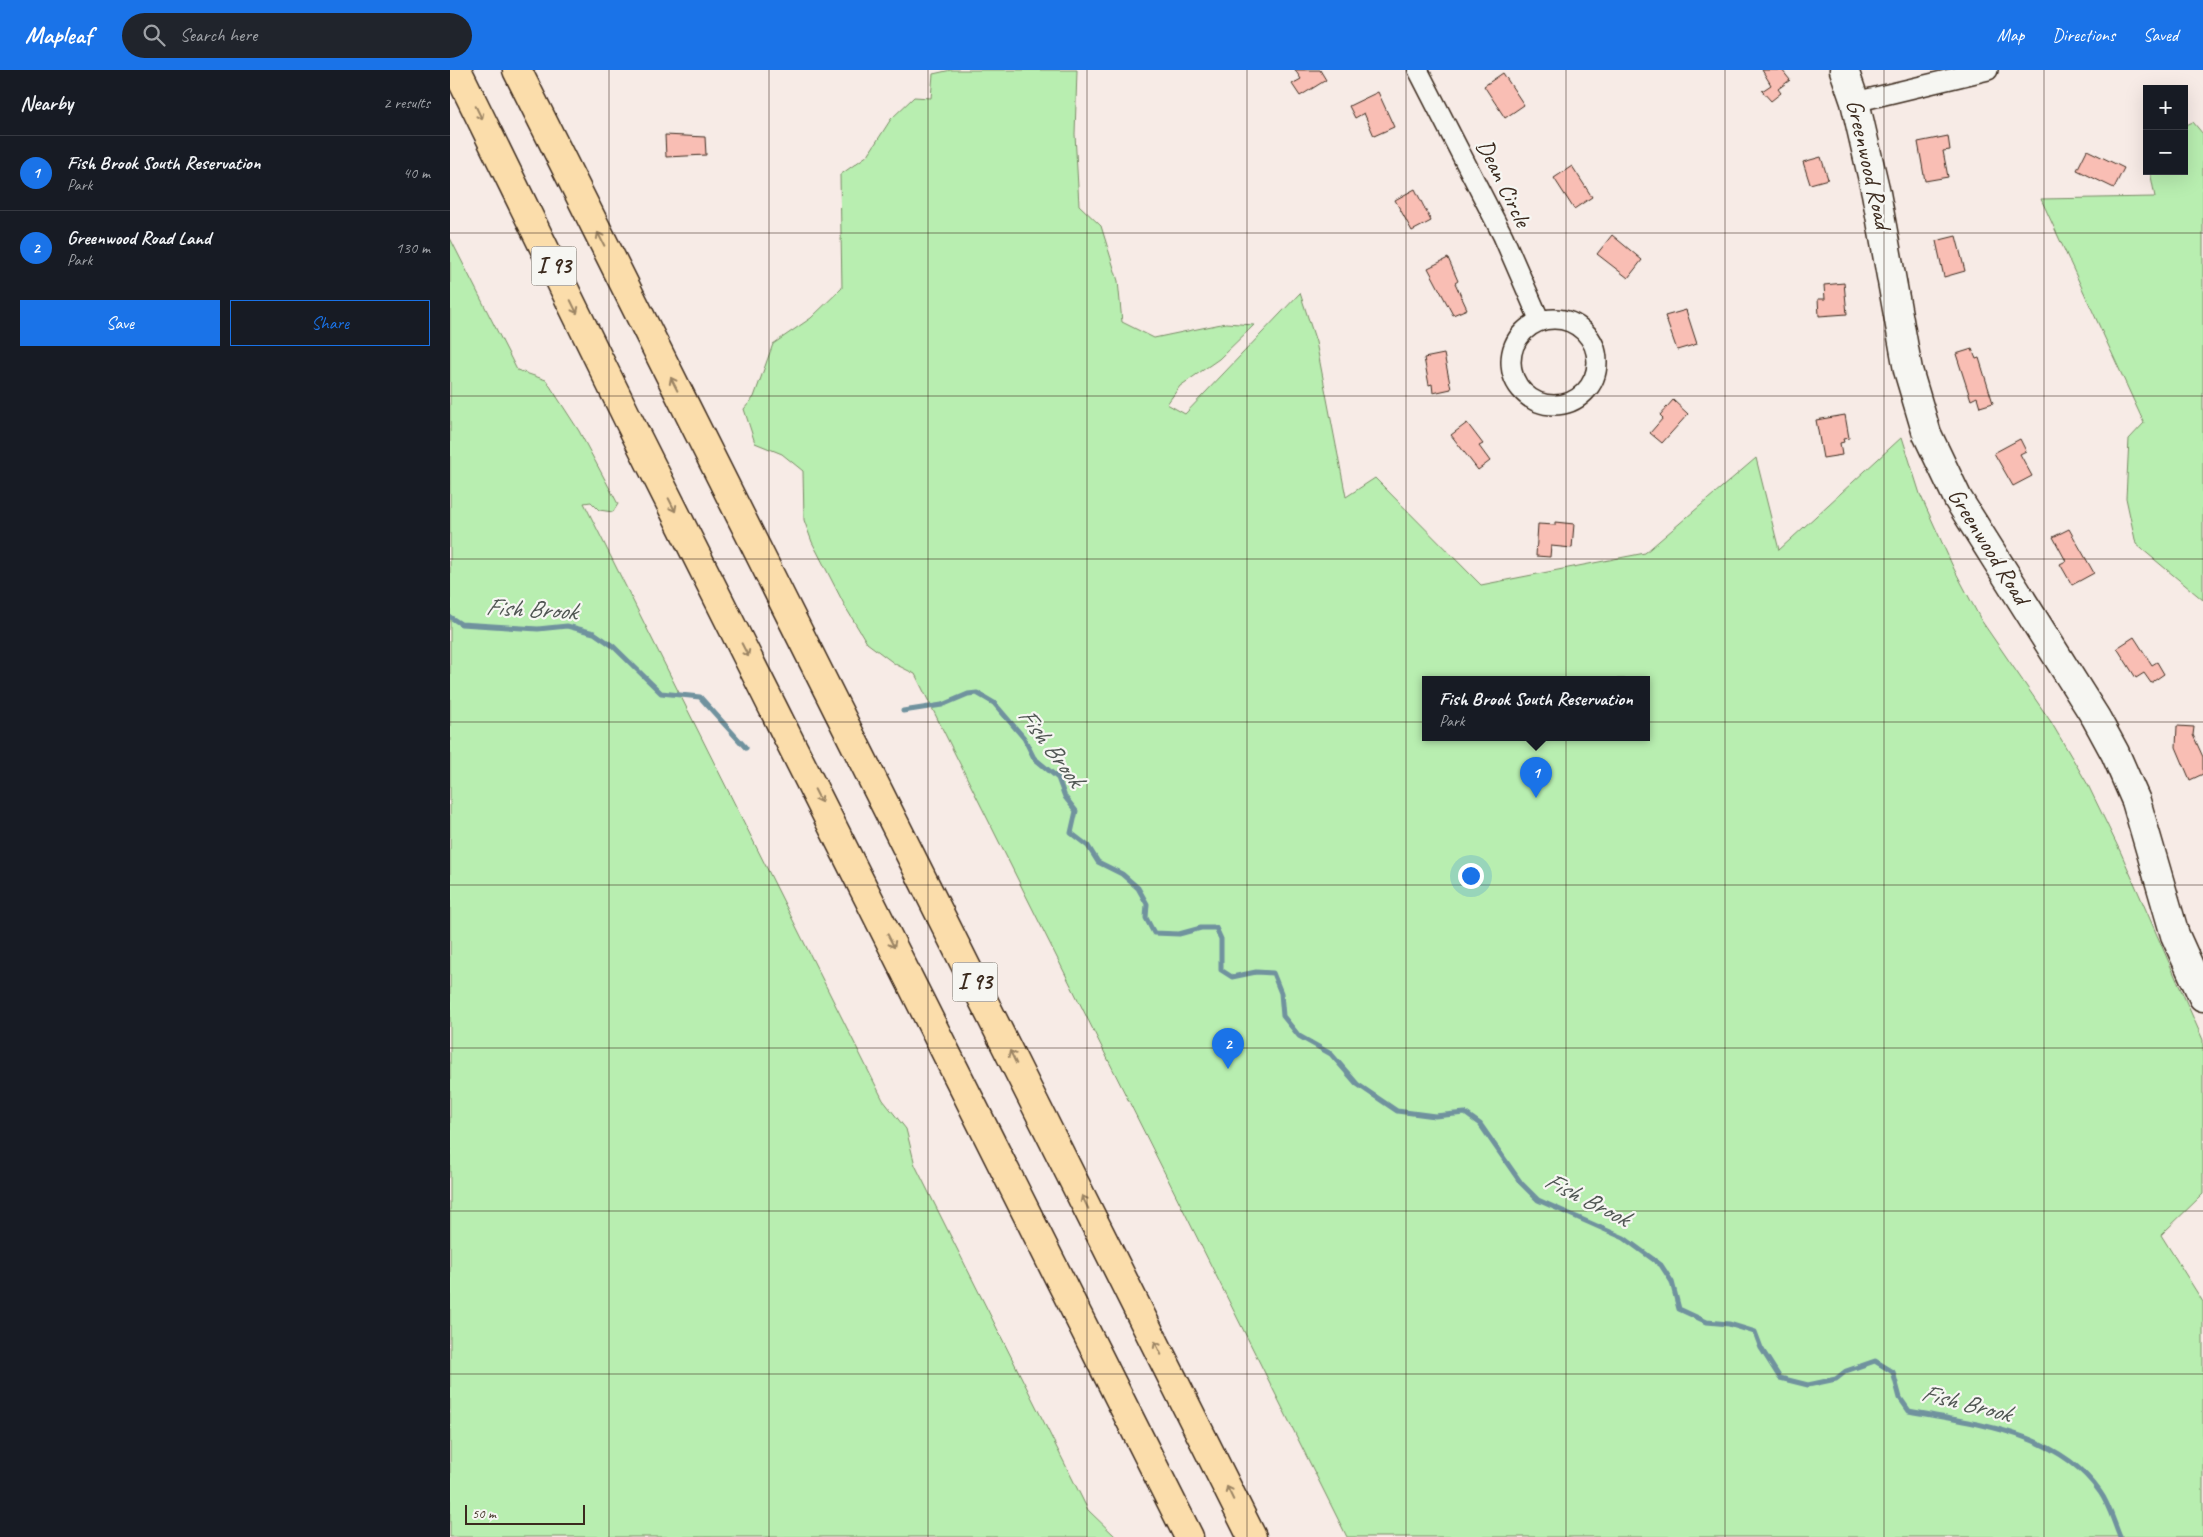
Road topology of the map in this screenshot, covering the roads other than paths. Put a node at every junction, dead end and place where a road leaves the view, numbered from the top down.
1 (457, 70) edge
2 (518, 70) edge
3 (1418, 70) edge
4 (1844, 70) edge
5 (1988, 70) edge
6 (1855, 102) junction
7 (1540, 321) junction
8 (2203, 997) edge
9 (1189, 1537) edge
10 (1252, 1537) edge

1 -> 9 highway, I 93
10 -> 2 highway, I 93
3 - 7 street, Dean Circle
4 - 6 street, Greenwood Road
5 - 6 street
6 - 8 street, Greenwood Road
7 - 7 street

